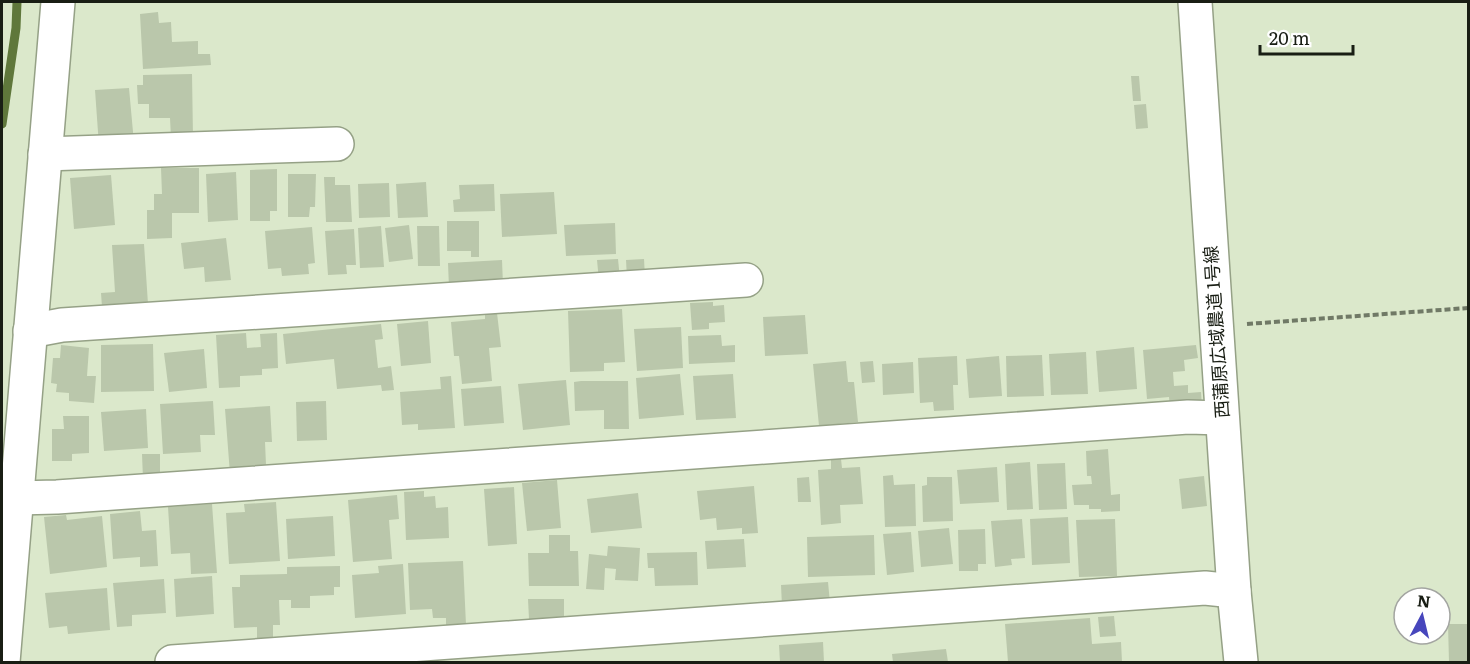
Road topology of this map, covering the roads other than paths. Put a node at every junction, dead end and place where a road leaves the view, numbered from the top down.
1 (58, 2) edge
2 (1195, 2) edge
3 (337, 144) dead end
4 (45, 154) junction
5 (746, 280) dead end
6 (30, 331) junction
7 (1222, 418) junction
8 (16, 498) junction
9 (1234, 591) junction
10 (3, 663) edge
11 (172, 663) edge
12 (1241, 663) edge

1 - 4 street
2 - 7 street, 西蒲原広域農道 1号線
3 - 4 street
4 - 6 street
5 - 6 street
6 - 8 street
7 - 8 street
7 - 9 street, 西蒲原広域農道 1号線
8 - 10 street
9 - 11 street
9 - 12 street, 西蒲原広域農道 1号線

